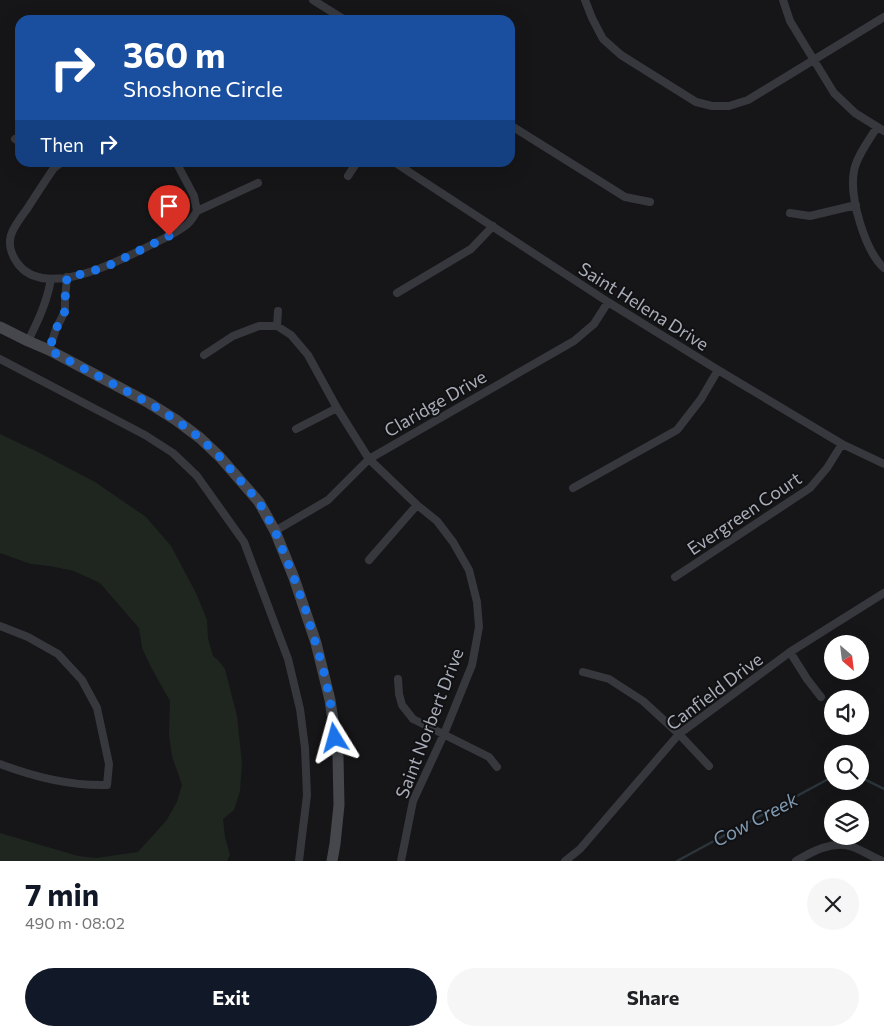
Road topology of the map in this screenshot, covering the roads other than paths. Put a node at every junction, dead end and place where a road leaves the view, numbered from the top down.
1 (313, 0) edge
2 (585, 0) edge
3 (783, 0) edge
4 (337, 15) edge
5 (884, 17) edge
6 (814, 61) junction
7 (515, 128) edge
8 (881, 129) edge
9 (50, 167) edge
10 (179, 167) edge
11 (354, 167) edge
12 (402, 167) edge
13 (348, 176) dead end
14 (258, 183) dead end
15 (650, 202) dead end
16 (856, 205) junction
17 (197, 211) junction
18 (790, 213) dead end
19 (492, 226) junction
20 (884, 268) edge
21 (67, 277) junction
22 (51, 279) junction
23 (397, 293) dead end
24 (608, 302) junction
25 (278, 312) dead end
26 (277, 326) junction
27 (0, 327) edge
28 (28, 341) junction
29 (49, 350) junction
30 (204, 355) dead end
31 (0, 359) edge
32 (718, 370) junction
33 (337, 408) junction
34 (296, 429) dead end
35 (842, 444) junction
36 (369, 459) junction
37 (884, 464) edge
38 (573, 488) dead end
39 (417, 505) junction
40 (275, 531) junction
41 (369, 560) dead end
42 (675, 577) dead end
43 (884, 594) edge
44 (0, 626) edge
45 (790, 652) junction
46 (583, 672) dead end
47 (398, 679) dead end
48 (822, 697) dead end
49 (444, 734) junction
50 (679, 734) junction
51 (0, 764) edge
52 (708, 766) dead end
53 (497, 767) dead end
54 (299, 861) edge
55 (332, 861) edge
56 (401, 861) edge
57 (565, 861) edge
58 (796, 861) edge
59 (882, 861) edge

1 - 4 street
2 - 6 street
3 - 6 street
5 - 6 street
6 - 8 street
7 - 15 street
8 - 16 street
9 - 22 street
10 - 17 street
11 - 13 street
12 - 19 street, Saint Helena Drive
14 - 17 street
16 - 18 street
16 - 20 street
17 - 21 street
19 - 23 street
19 - 24 street, Saint Helena Drive
21 - 22 street
21 - 29 street
22 - 28 street
24 - 32 street, Saint Helena Drive
24 - 36 street, Claridge Drive
25 - 26 street
26 - 30 street
26 - 33 street, Saint Norbert Drive
27 - 28 street
28 - 29 street
29 - 40 street
31 - 54 street
32 - 35 street, Saint Helena Drive
32 - 38 street
33 - 34 street
33 - 36 street, Saint Norbert Drive
35 - 37 street, Saint Helena Drive
35 - 42 street, Evergreen Court
36 - 39 street, Saint Norbert Drive
36 - 40 street, Claridge Drive
39 - 41 street
39 - 49 street, Saint Norbert Drive
40 - 55 street
43 - 45 street, Canfield Drive
44 - 51 street
45 - 48 street
45 - 50 street, Canfield Drive
46 - 50 street
47 - 49 street
49 - 53 street
49 - 56 street, Saint Norbert Drive
50 - 52 street
50 - 57 street, Canfield Drive
58 - 59 street

